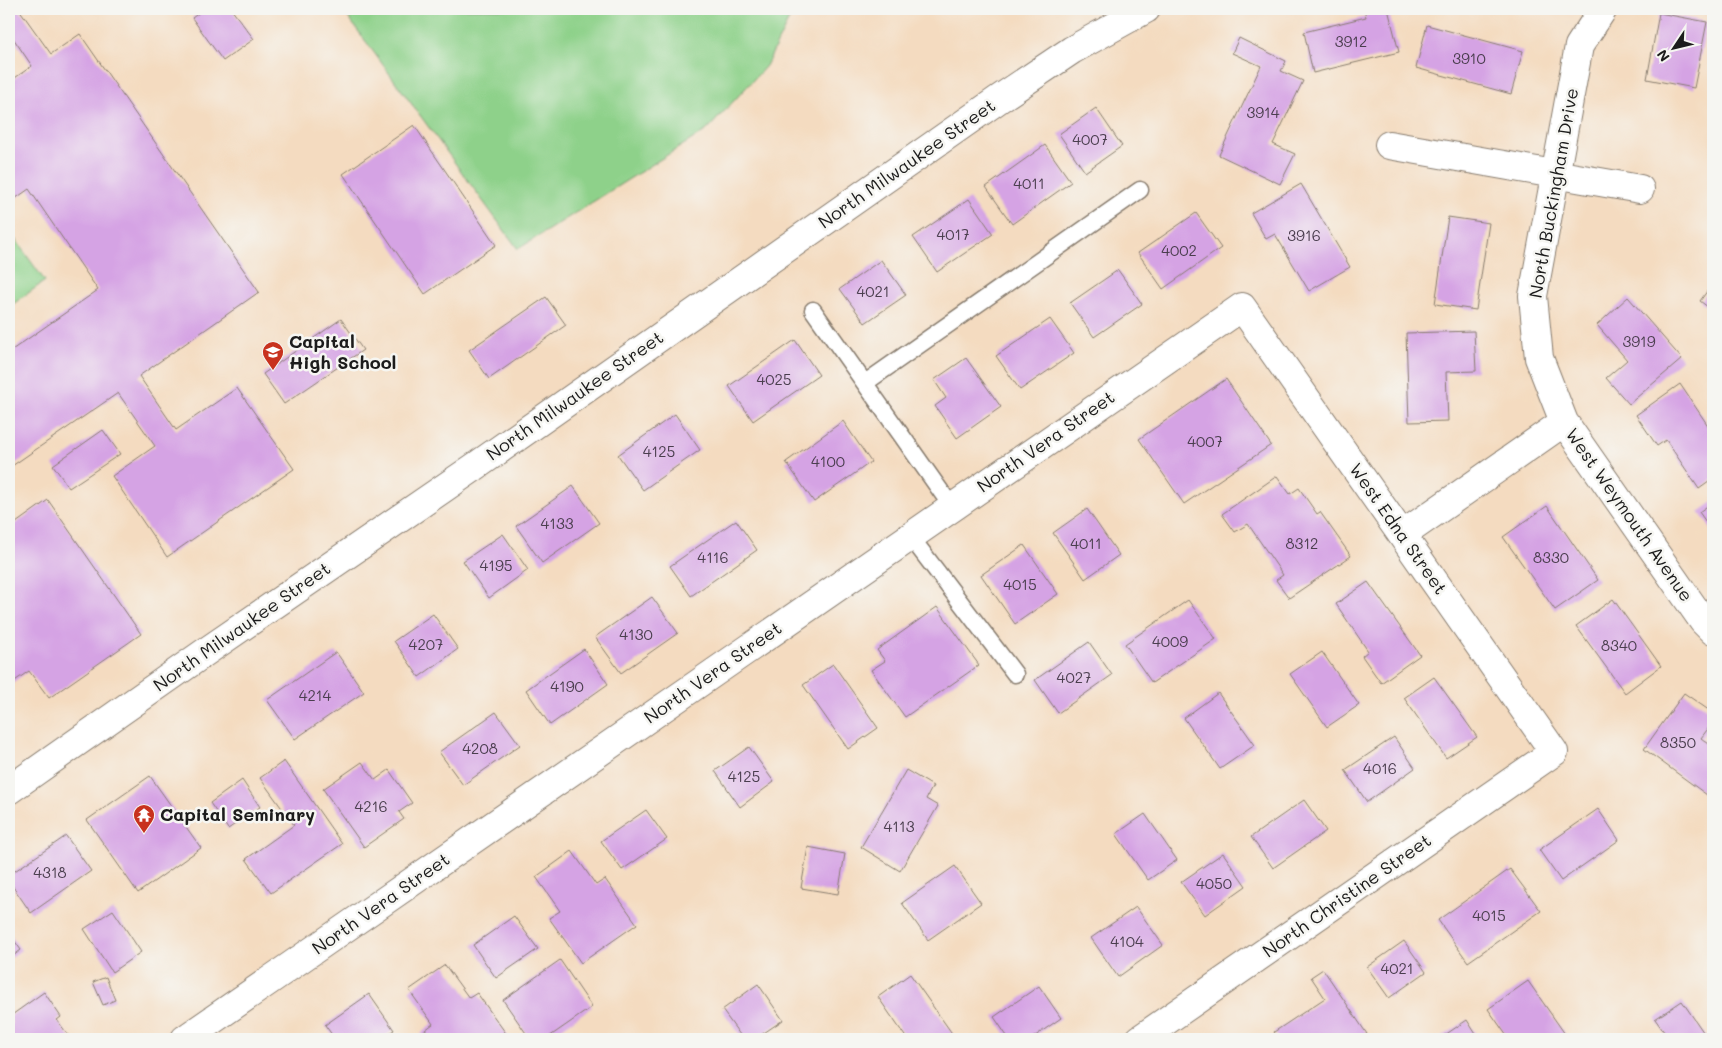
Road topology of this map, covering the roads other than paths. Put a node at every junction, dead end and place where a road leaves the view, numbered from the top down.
1 (1146, 9) edge
2 (1603, 9) edge
3 (1389, 144) dead end
4 (1556, 175) junction
5 (1640, 189) dead end
6 (1140, 190) dead end
7 (1242, 307) joint
8 (813, 310) dead end
9 (865, 383) junction
10 (1564, 422) junction
11 (952, 507) junction
12 (1402, 535) junction
13 (910, 536) junction
14 (1713, 631) edge
15 (1015, 674) dead end
16 (1554, 752) joint
17 (9, 790) edge
18 (186, 1039) edge
19 (1140, 1039) edge

1 - 17 street, North Milwaukee Street
2 - 4 street, North Buckingham Drive
3 - 4 street
4 - 5 street
4 - 10 street, North Buckingham Drive
6 - 9 lane
7 - 11 street, North Vera Street
7 - 12 street, West Edna Street
8 - 9 lane
9 - 11 lane
10 - 12 street
10 - 14 street, West Weymouth Avenue
11 - 13 street, North Vera Street
12 - 16 street, West Edna Street
13 - 15 lane
13 - 18 street, North Vera Street
16 - 19 street, North Christine Street

